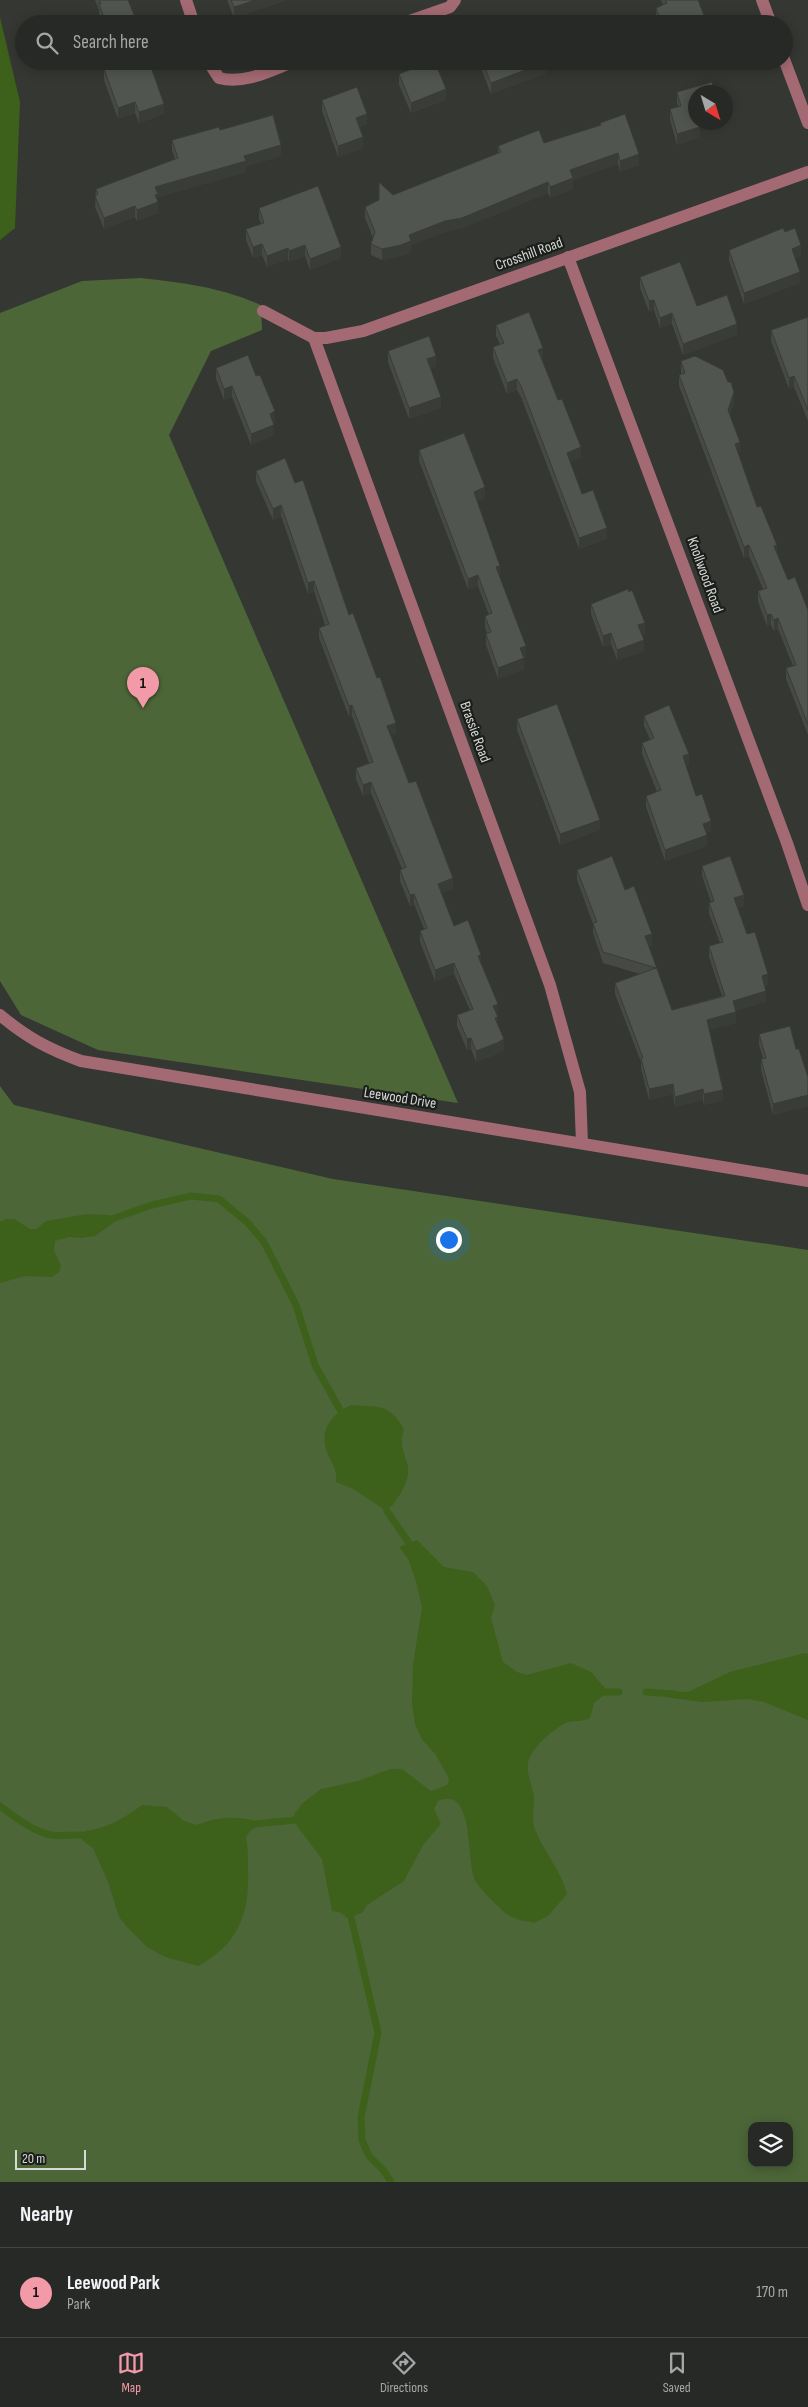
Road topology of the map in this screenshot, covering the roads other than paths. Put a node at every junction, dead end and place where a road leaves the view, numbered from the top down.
1 (186, 0) edge
2 (455, 0) edge
3 (762, 0) edge
4 (191, 15) edge
5 (426, 15) edge
6 (768, 15) edge
7 (214, 70) edge
8 (271, 70) edge
9 (788, 70) edge
10 (808, 123) edge
11 (808, 172) edge
12 (568, 257) junction
13 (263, 311) dead end
14 (314, 338) junction
15 (808, 905) edge
16 (0, 1015) edge
17 (582, 1143) junction
18 (808, 1180) edge

1 - 4 street
2 - 5 street
3 - 6 street
7 - 8 street
9 - 10 street
11 - 12 street, Crosshill Road
12 - 14 street, Crosshill Road
12 - 15 street, Knollwood Road
13 - 14 street
14 - 17 street, Brassie Road
16 - 17 street, Leewood Drive
17 - 18 street, Leewood Drive

